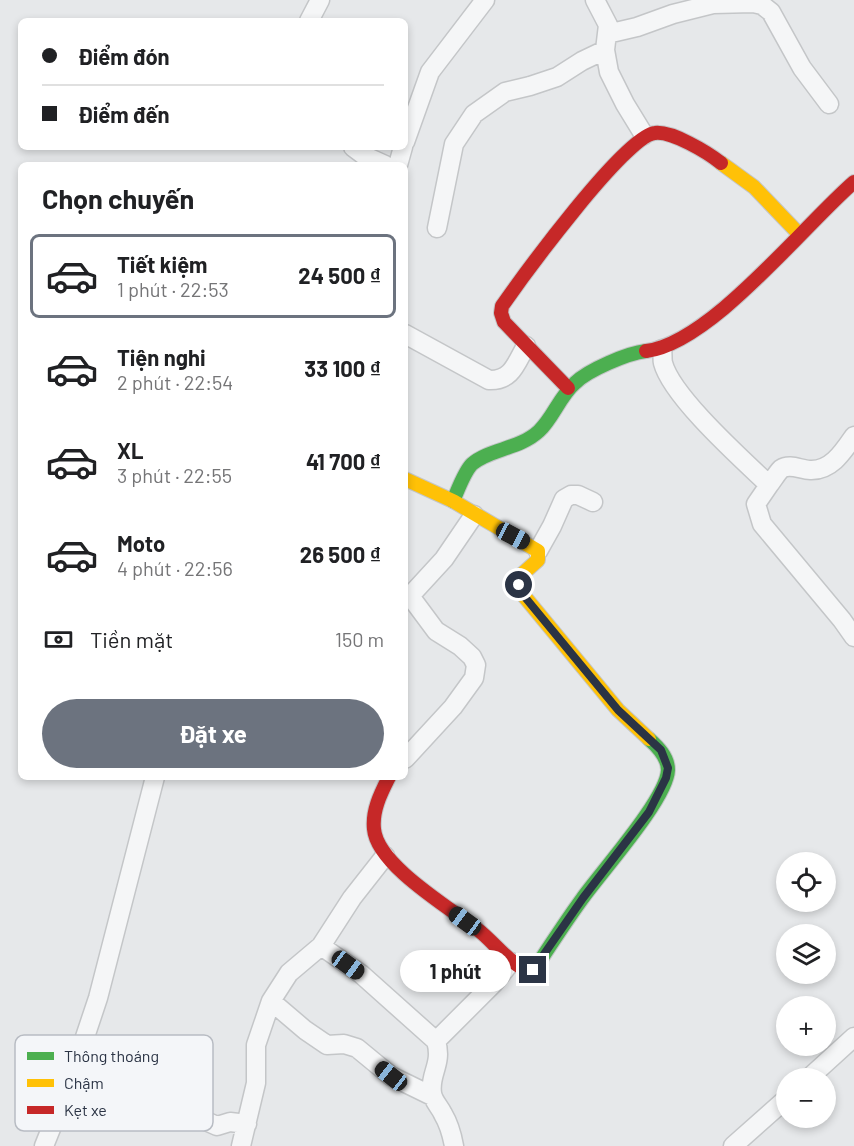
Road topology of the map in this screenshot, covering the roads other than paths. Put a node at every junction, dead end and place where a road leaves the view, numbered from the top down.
1 (320, 0) edge
2 (484, 0) edge
3 (595, 0) edge
4 (311, 18) edge
5 (606, 42) junction
6 (829, 104) dead end
7 (408, 133) edge
8 (644, 135) junction
9 (359, 156) edge
10 (376, 162) edge
11 (854, 182) edge
12 (437, 228) dead end
13 (799, 234) junction
14 (408, 336) edge
15 (526, 346) junction
16 (662, 350) junction
17 (568, 388) junction
18 (854, 436) edge
19 (408, 480) edge
20 (769, 485) junction
21 (453, 501) junction
22 (593, 502) dead end
23 (474, 515) junction
24 (538, 551) junction
25 (408, 595) edge
26 (408, 597) edge
27 (854, 638) edge
28 (408, 756) edge
29 (154, 780) edge
30 (388, 780) edge
31 (385, 856) junction
32 (321, 946) junction
33 (511, 962) junction
34 (271, 1001) junction
35 (86, 1035) edge
36 (854, 1037) edge
37 (436, 1041) junction
38 (820, 1068) edge
39 (432, 1096) junction
40 (776, 1108) edge
41 (213, 1124) edge
42 (247, 1125) junction
43 (50, 1131) edge
44 (44, 1146) edge
45 (241, 1146) edge
46 (454, 1146) edge
47 (733, 1146) edge

1 - 4 street
2 - 7 street
3 - 5 street
5 - 6 street
5 - 8 street
5 - 12 street
8 - 13 street
8 - 15 street
9 - 10 street
11 - 13 street
13 - 16 street
14 - 15 street
15 - 17 street
16 - 17 street
16 - 20 street
17 - 21 street
18 - 20 street
19 - 21 street
20 - 27 street
21 - 23 street
22 - 24 street
23 - 24 street
23 - 25 street
24 - 33 street
26 - 28 street
29 - 35 street
30 - 31 street
31 - 32 street
31 - 33 street
32 - 34 street
32 - 37 street
33 - 37 street
34 - 39 street
34 - 42 street
36 - 38 street
37 - 39 street
39 - 46 street
40 - 47 street
41 - 42 street
42 - 45 street
43 - 44 street

